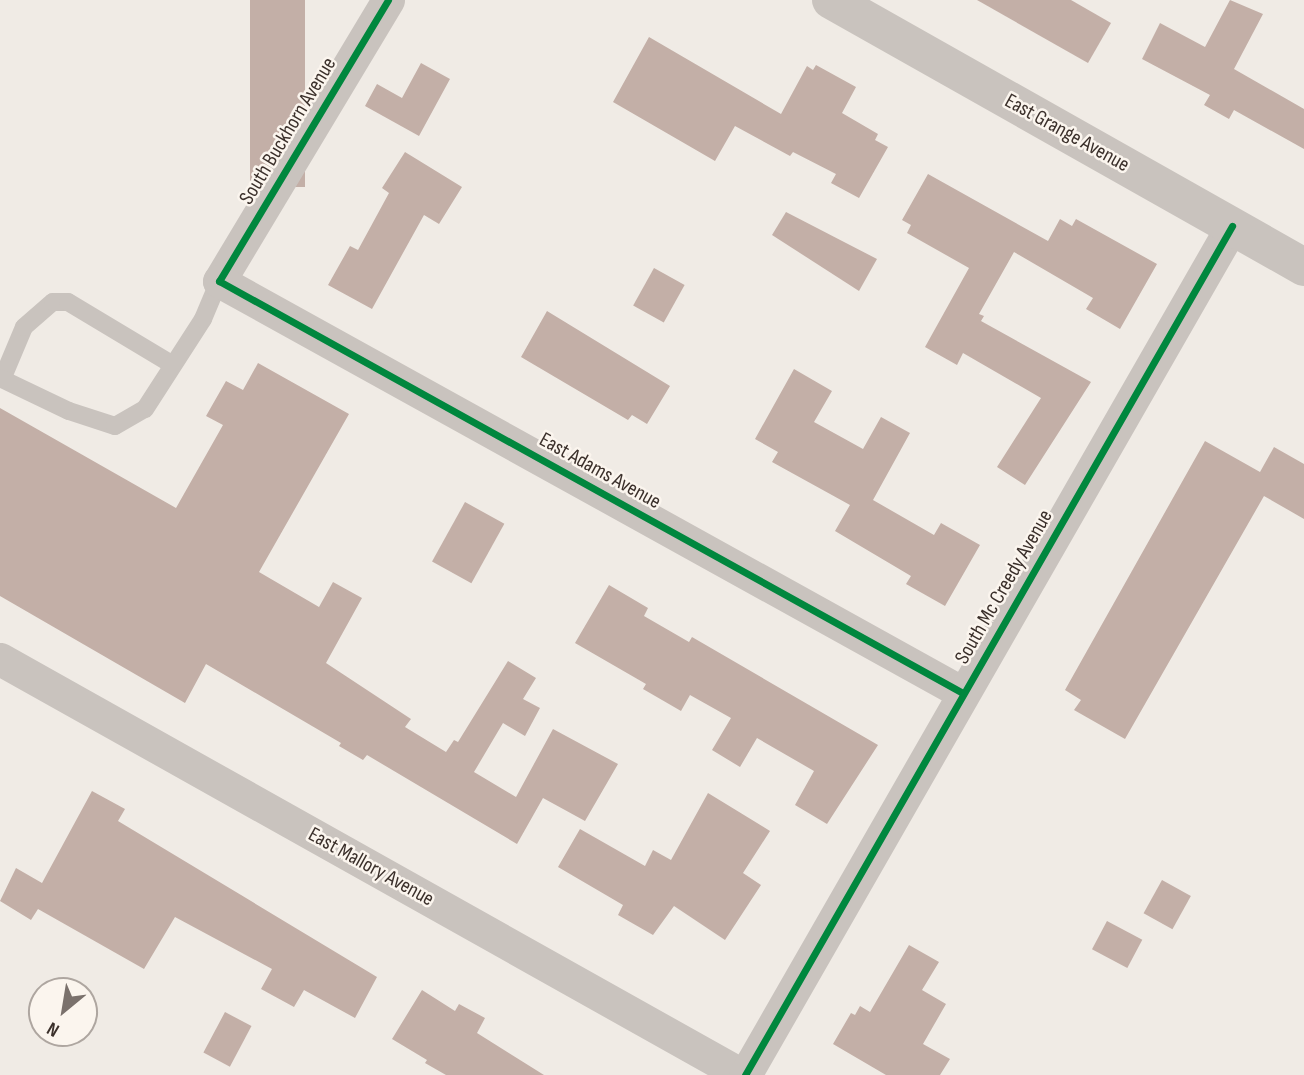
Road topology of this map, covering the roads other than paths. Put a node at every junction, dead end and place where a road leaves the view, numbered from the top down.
1 (387, 0) edge
2 (831, 0) edge
3 (1232, 226) junction
4 (1303, 263) edge
5 (219, 281) junction
6 (173, 365) junction
7 (2, 378) edge
8 (5, 672) edge
9 (963, 693) junction
10 (744, 1075) edge

1 - 5 street, South Buckhorn Avenue
2 - 3 street, East Grange Avenue
3 - 4 street, East Grange Avenue
3 - 9 street, South Mc Creedy Avenue
5 - 6 lane
5 - 9 street, East Adams Avenue
6 - 7 lane
6 - 7 lane
8 - 10 street, East Mallory Avenue
9 - 10 street, South Mc Creedy Avenue

